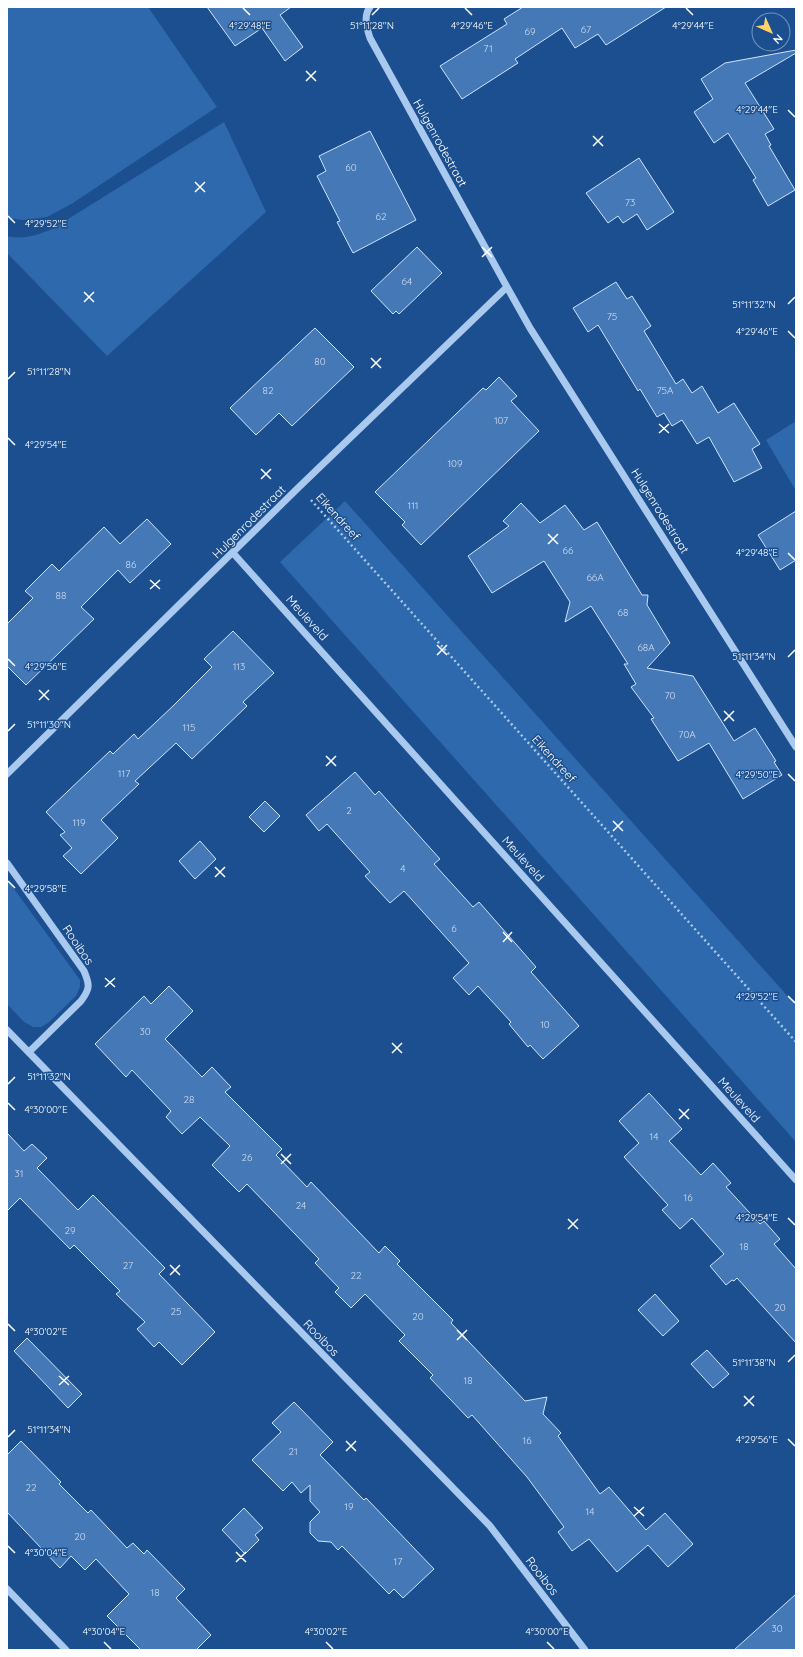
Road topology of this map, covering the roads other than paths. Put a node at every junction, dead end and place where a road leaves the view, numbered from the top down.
1 (370, 7) edge
2 (507, 287) junction
3 (233, 552) junction
4 (796, 746) edge
5 (7, 774) edge
6 (7, 863) edge
7 (7, 1030) edge
8 (29, 1052) junction
9 (796, 1180) edge
10 (7, 1589) edge
11 (66, 1650) edge
12 (585, 1650) edge

1 - 2 street, Hulgenrodestraat
2 - 3 street, Hulgenrodestraat
2 - 4 street, Hulgenrodestraat
3 - 5 street, Hulgenrodestraat
3 - 9 street, Meuleveld
6 - 8 street, Rooibos
7 - 8 street, Rooibos
8 - 12 street, Rooibos
10 - 11 street

